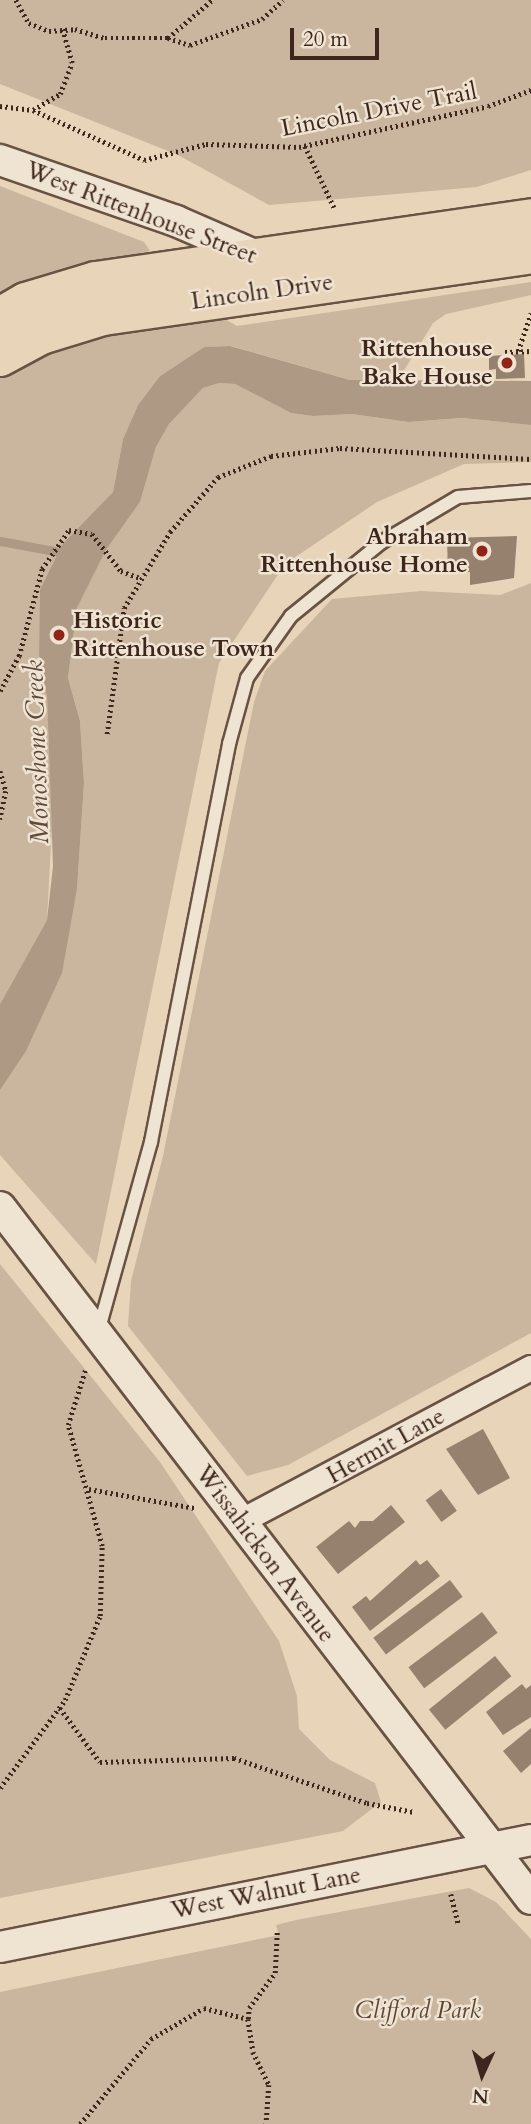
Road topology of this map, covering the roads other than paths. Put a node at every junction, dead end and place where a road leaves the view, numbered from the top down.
1 (0, 160) edge
2 (531, 218) edge
3 (531, 254) edge
4 (257, 257) junction
5 (319, 284) junction
6 (0, 317) edge
7 (0, 357) edge
8 (531, 491) edge
9 (0, 1207) edge
10 (98, 1332) junction
11 (531, 1368) edge
12 (232, 1511) junction
13 (531, 1840) edge
14 (491, 1848) junction
15 (531, 1899) edge
16 (2, 1946) edge

1 - 4 street, West Rittenhouse Street
2 - 4 main road, Lincoln Drive
3 - 5 main road, Lincoln Drive
4 - 5 street, West Rittenhouse Street
4 - 6 main road, Lincoln Drive
5 - 7 main road, Lincoln Drive
8 - 10 lane
9 - 10 street, Wissahickon Avenue
10 - 12 street, Wissahickon Avenue
11 - 12 street, Hermit Lane
12 - 14 street, Wissahickon Avenue
13 - 14 street, West Walnut Lane
14 - 15 street, Wissahickon Avenue
14 - 16 street, West Walnut Lane

